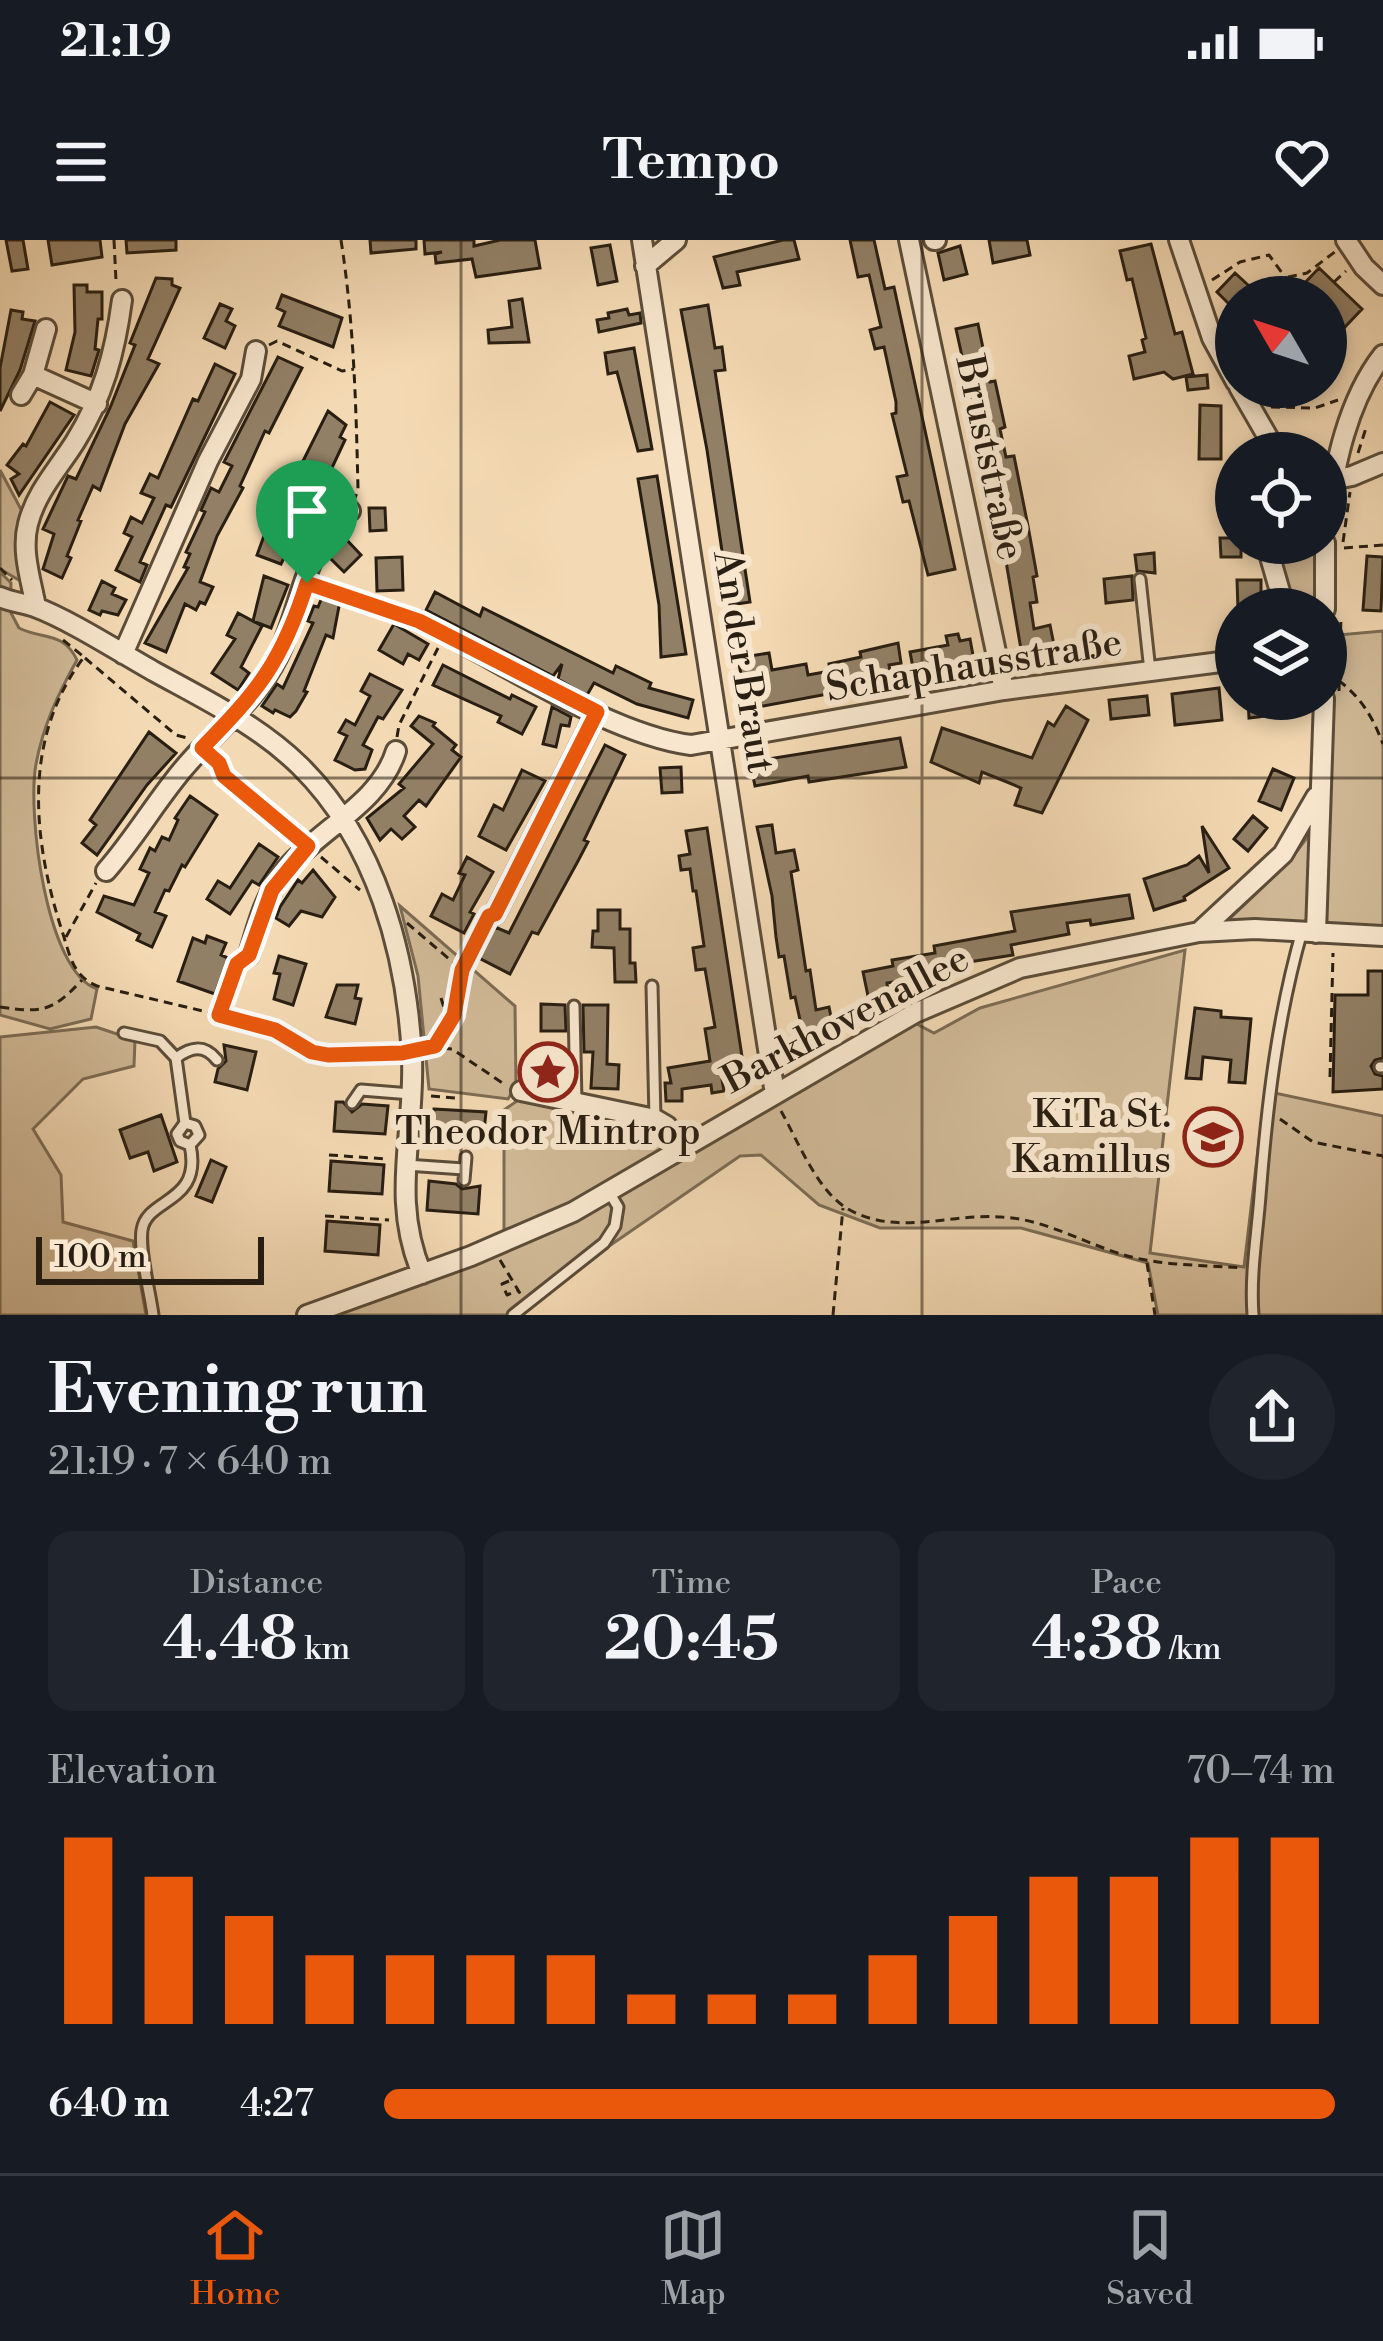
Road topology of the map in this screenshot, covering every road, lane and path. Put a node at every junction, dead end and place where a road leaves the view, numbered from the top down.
1 (114, 240) edge
2 (341, 240) edge
3 (642, 240) edge
4 (676, 240) edge
5 (909, 240) edge
6 (1178, 240) edge
7 (1347, 242) edge
8 (645, 266) junction
9 (1219, 276) edge
10 (1284, 276) edge
11 (1290, 276) edge
12 (1215, 279) edge
13 (1383, 285) edge
14 (1195, 292) junction
15 (122, 300) joint
16 (46, 329) dead end
17 (1215, 344) edge
18 (256, 350) joint
19 (1383, 355) edge
20 (355, 369) junction
21 (33, 375) junction
22 (21, 395) dead end
23 (1358, 398) junction
24 (1347, 401) edge
25 (97, 404) junction
26 (1275, 408) edge
27 (1316, 408) edge
28 (1366, 428) dead end
29 (1347, 441) edge
30 (1347, 462) edge
31 (1383, 463) edge
32 (1347, 476) edge
33 (350, 511) joint
34 (1383, 545) edge
35 (1358, 549) dead end
36 (1140, 579) dead end
37 (307, 583) junction
38 (0, 597) edge
39 (36, 608) junction
40 (419, 621) joint
41 (446, 634) junction
42 (59, 637) dead end
43 (123, 654) junction
44 (84, 657) junction
45 (1215, 663) edge
46 (1150, 671) junction
47 (1347, 688) edge
48 (1004, 691) junction
49 (597, 712) junction
50 (234, 715) junction
51 (1329, 720) edge
52 (722, 741) junction
53 (1383, 744) edge
54 (202, 748) junction
55 (396, 751) joint
56 (1321, 787) junction
57 (343, 817) junction
58 (308, 846) junction
59 (106, 871) joint
60 (366, 902) dead end
61 (495, 914) joint
62 (409, 925) dead end
63 (1199, 932) junction
64 (1317, 933) junction
65 (1383, 936) edge
66 (64, 938) junction
67 (249, 955) joint
68 (462, 970) junction
69 (83, 978) junction
70 (652, 986) dead end
71 (441, 998) dead end
72 (574, 1006) dead end
73 (0, 1007) edge
74 (219, 1015) junction
75 (454, 1015) junction
76 (124, 1033) dead end
77 (435, 1046) junction
78 (412, 1051) junction
79 (176, 1058) junction
80 (217, 1060) dead end
81 (1330, 1077) dead end
82 (513, 1087) joint
83 (775, 1094) junction
84 (411, 1095) junction
85 (456, 1102) dead end
86 (576, 1102) junction
87 (352, 1103) dead end
88 (1267, 1111) junction
89 (655, 1119) junction
90 (680, 1148) junction
91 (329, 1155) dead end
92 (1383, 1156) edge
93 (406, 1163) junction
94 (465, 1168) dead end
95 (609, 1192) junction
96 (843, 1206) junction
97 (325, 1216) dead end
98 (404, 1217) junction
99 (1147, 1260) junction
100 (1251, 1269) junction
101 (506, 1273) dead end
102 (422, 1274) junction
103 (510, 1280) junction
104 (519, 1290) junction
105 (525, 1306) junction
106 (153, 1315) edge
107 (307, 1315) edge
108 (513, 1315) edge
109 (833, 1315) edge
110 (1155, 1315) edge
111 (1253, 1315) edge

1 - 15 path
2 - 20 path
3 - 8 street, An der Braut
4 - 8 street
5 - 48 street, Bruststraße
6 - 14 street
7 - 11 path
7 - 13 street
8 - 52 street, An der Braut
9 - 10 path
12 - 14 path
14 - 17 street
15 - 25 street
16 - 21 street
18 - 20 path
18 - 43 street
19 - 23 street
20 - 33 path
21 - 22 street
21 - 25 street
23 - 24 path
23 - 29 street
25 - 39 street
26 - 27 path
28 - 30 path
31 - 32 street
33 - 37 street
34 - 35 path
36 - 46 lane
37 - 40 path
37 - 50 street
38 - 39 street
39 - 43 street
40 - 41 street, Schaphausstraße
41 - 49 street, Schaphausstraße
41 - 55 path
42 - 44 path
43 - 50 street
44 - 54 path
44 - 66 path
45 - 46 street, Schaphausstraße
46 - 48 street, Schaphausstraße
47 - 53 path
48 - 52 street, Schaphausstraße
49 - 52 street, Schaphausstraße
49 - 61 street
50 - 54 street
50 - 57 street
51 - 56 street
52 - 83 street, An der Braut
54 - 58 path
54 - 59 street
55 - 57 street
56 - 63 street
56 - 64 street
57 - 58 street
57 - 78 street
58 - 60 path
58 - 67 street
59 - 66 path
61 - 68 path
62 - 68 path
63 - 64 street, Barkhovenallee
63 - 83 street, Barkhovenallee
64 - 65 street, Barkhovenallee
64 - 81 path
64 - 88 lane
66 - 69 path
67 - 74 path
68 - 75 path
69 - 73 path
69 - 74 path
70 - 89 lane
71 - 75 path
72 - 86 lane
74 - 78 path
75 - 77 path
76 - 79 lane
77 - 78 path
77 - 82 path
78 - 84 street
79 - 80 lane
79 - 106 lane
82 - 86 street
83 - 90 street, Barkhovenallee
83 - 96 path
84 - 85 path
84 - 87 lane
84 - 93 street
86 - 89 street
88 - 92 path
88 - 100 lane
89 - 90 street
90 - 95 street, Barkhovenallee
91 - 93 path
93 - 94 lane
93 - 98 street
95 - 102 street, Barkhovenallee
95 - 105 lane
96 - 99 path
96 - 109 path
97 - 98 path
98 - 102 street
99 - 100 path
99 - 110 path
100 - 111 lane
101 - 103 path
102 - 107 street, Barkhovenallee
103 - 104 path
103 - 104 path
104 - 105 path
105 - 108 lane

